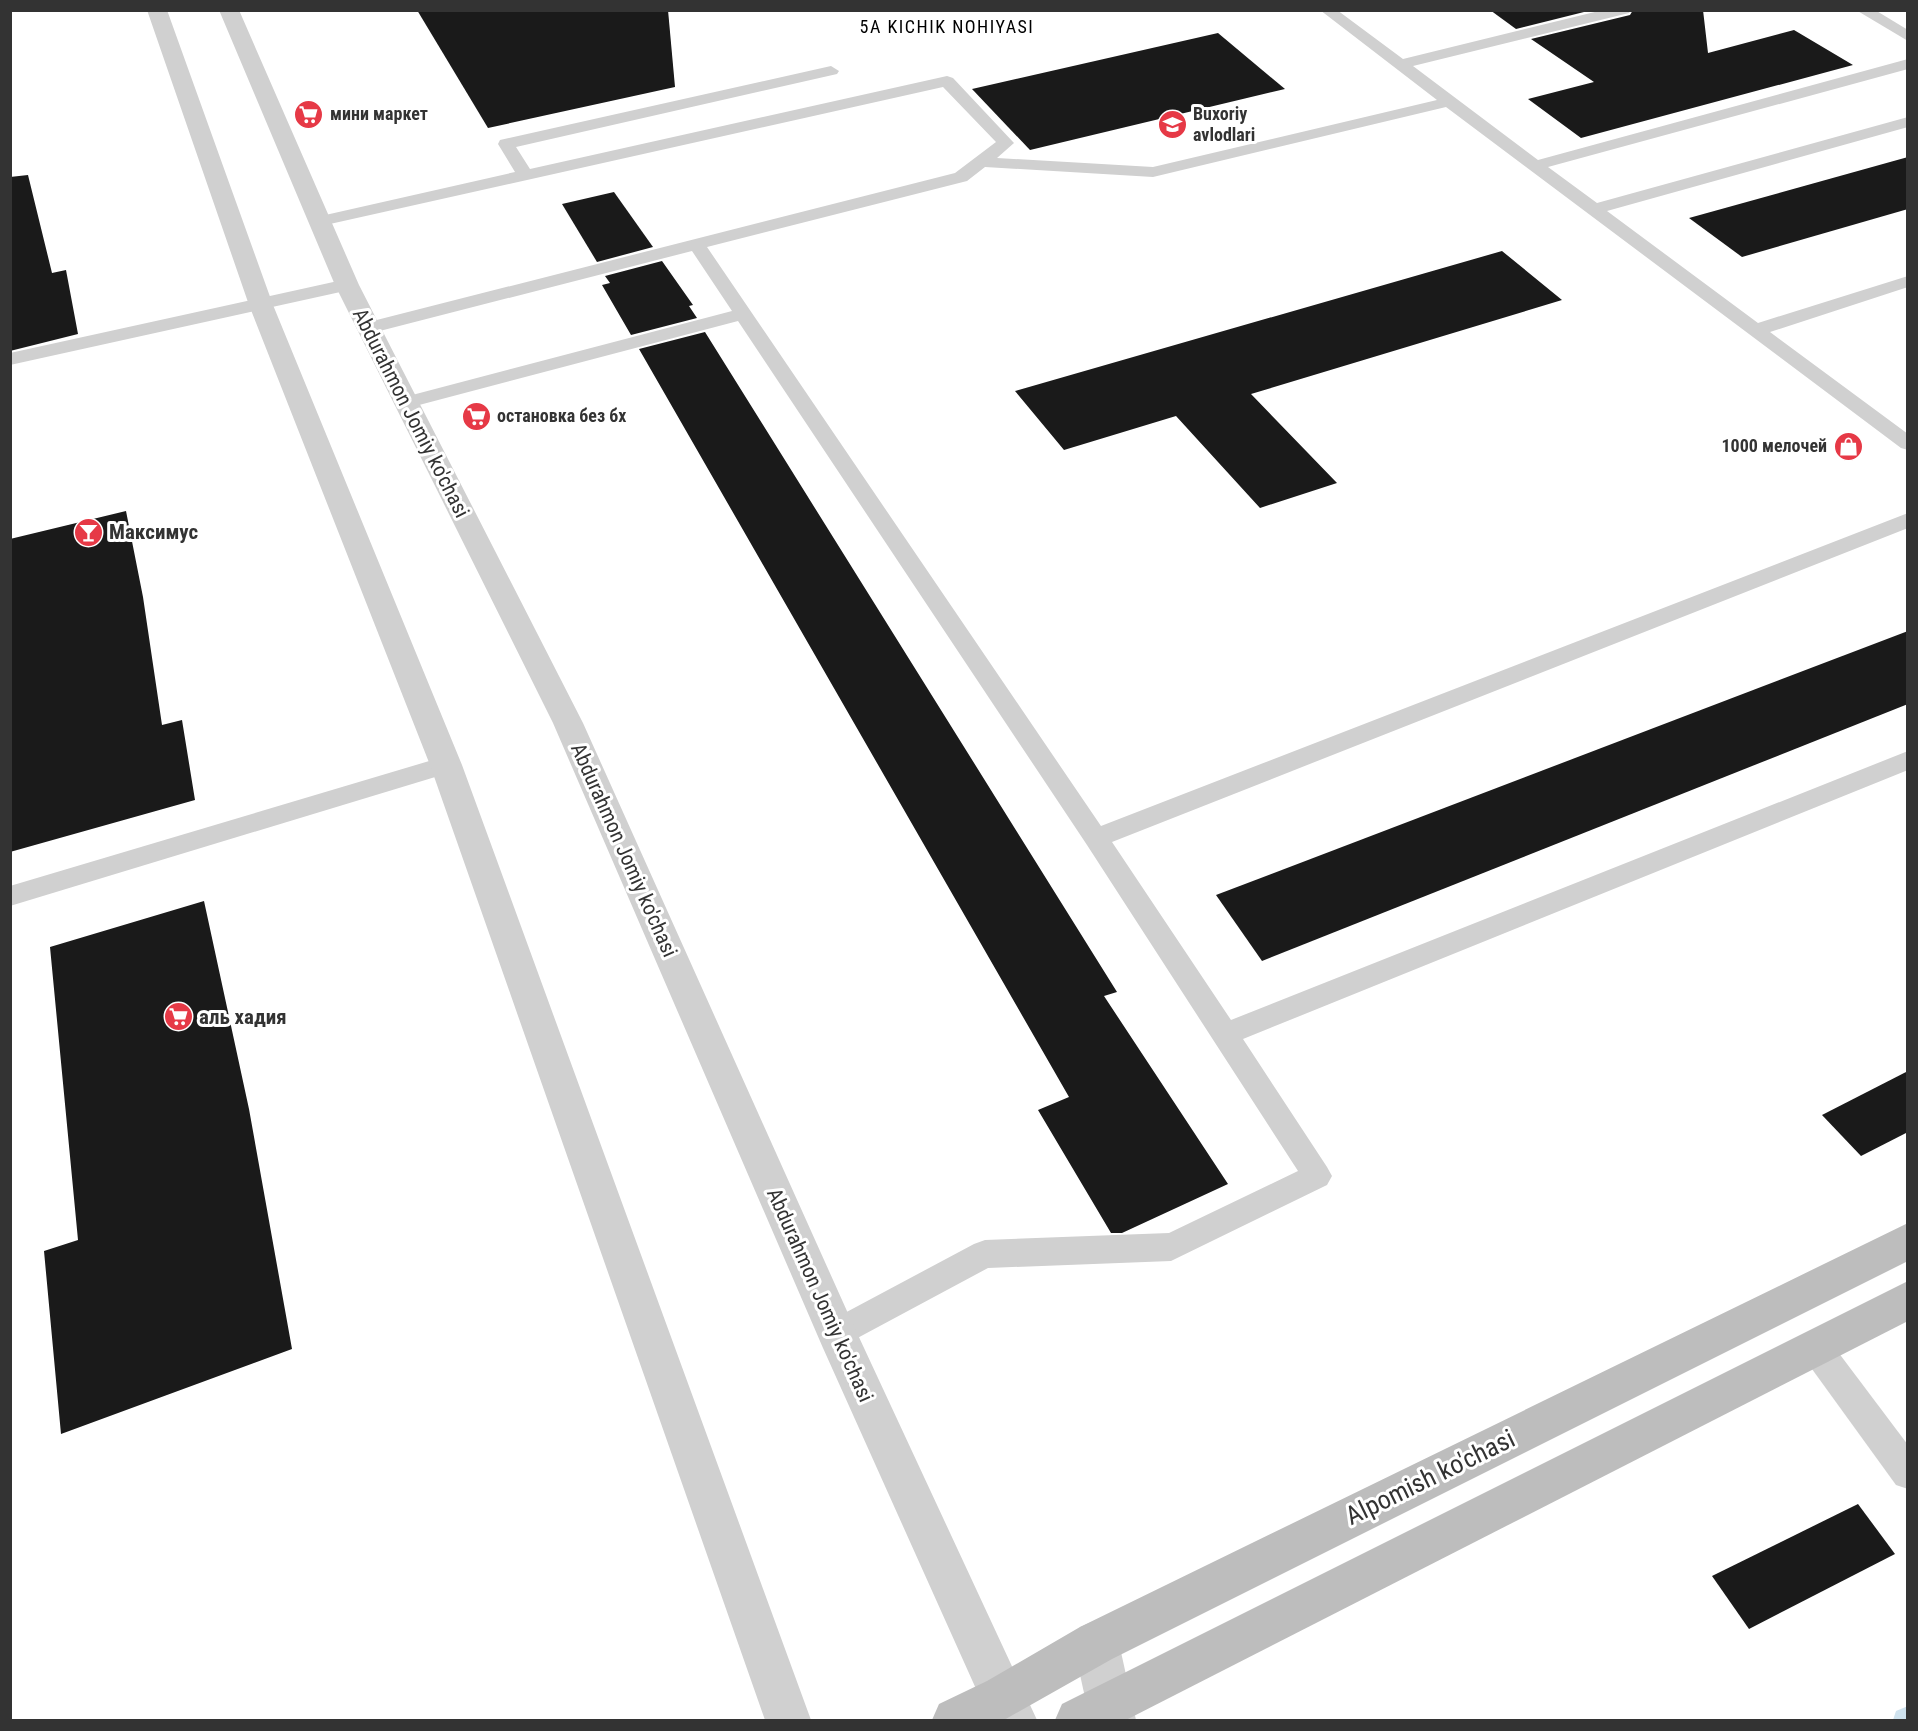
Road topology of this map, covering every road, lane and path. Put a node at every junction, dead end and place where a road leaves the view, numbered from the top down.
1 (157, 10) edge
2 (229, 10) edge
3 (1327, 10) edge
4 (1624, 10) edge
5 (1863, 10) edge
6 (1906, 35) edge
7 (1908, 64) edge
8 (1399, 65) junction
9 (831, 71) dead end
10 (1447, 102) junction
11 (1908, 122) edge
12 (981, 162) junction
13 (1537, 165) junction
14 (525, 174) junction
15 (1595, 209) junction
16 (321, 221) junction
17 (696, 244) junction
18 (1908, 282) edge
19 (347, 285) junction
20 (261, 305) junction
21 (744, 314) junction
22 (368, 328) junction
23 (1756, 330) junction
24 (10, 359) edge
25 (404, 403) junction
26 (1908, 444) edge
27 (1908, 520) edge
28 (1908, 760) edge
29 (446, 765) junction
30 (1096, 838) junction
31 (10, 896) edge
32 (1225, 1034) junction
33 (1908, 1241) edge
34 (1908, 1300) edge
35 (837, 1334) junction
36 (1815, 1347) junction
37 (1908, 1473) edge
38 (1096, 1643) junction
39 (1008, 1709) edge
40 (1100, 1715) edge
41 (788, 1720) edge
42 (955, 1720) edge

1 - 20 street
2 - 16 street, Abdurahmon Jomiy ko'chasi
3 - 8 lane
4 - 8 lane
5 - 6 lane
7 - 13 lane
8 - 10 lane
9 - 14 lane
10 - 12 lane
10 - 13 lane
11 - 15 lane
12 - 14 lane
12 - 17 lane
13 - 15 lane
14 - 16 lane
15 - 23 lane
16 - 19 street, Abdurahmon Jomiy ko'chasi
17 - 21 lane
17 - 22 lane
18 - 23 lane
19 - 20 lane
19 - 22 street, Abdurahmon Jomiy ko'chasi
20 - 24 lane
20 - 29 street
21 - 25 lane
21 - 30 lane
22 - 25 street, Abdurahmon Jomiy ko'chasi
23 - 26 lane
25 - 35 street, Abdurahmon Jomiy ko'chasi
27 - 30 lane
28 - 32 lane
29 - 31 lane
29 - 41 street
30 - 32 lane
32 - 35 lane
33 - 38 main road, Alpomish ko'chasi
34 - 36 main road
35 - 39 street, Abdurahmon Jomiy ko'chasi
36 - 37 lane
36 - 40 main road
38 - 39 main road, Alpomish ko'chasi
38 - 40 street
39 - 42 main road, Alpomish ko'chasi

